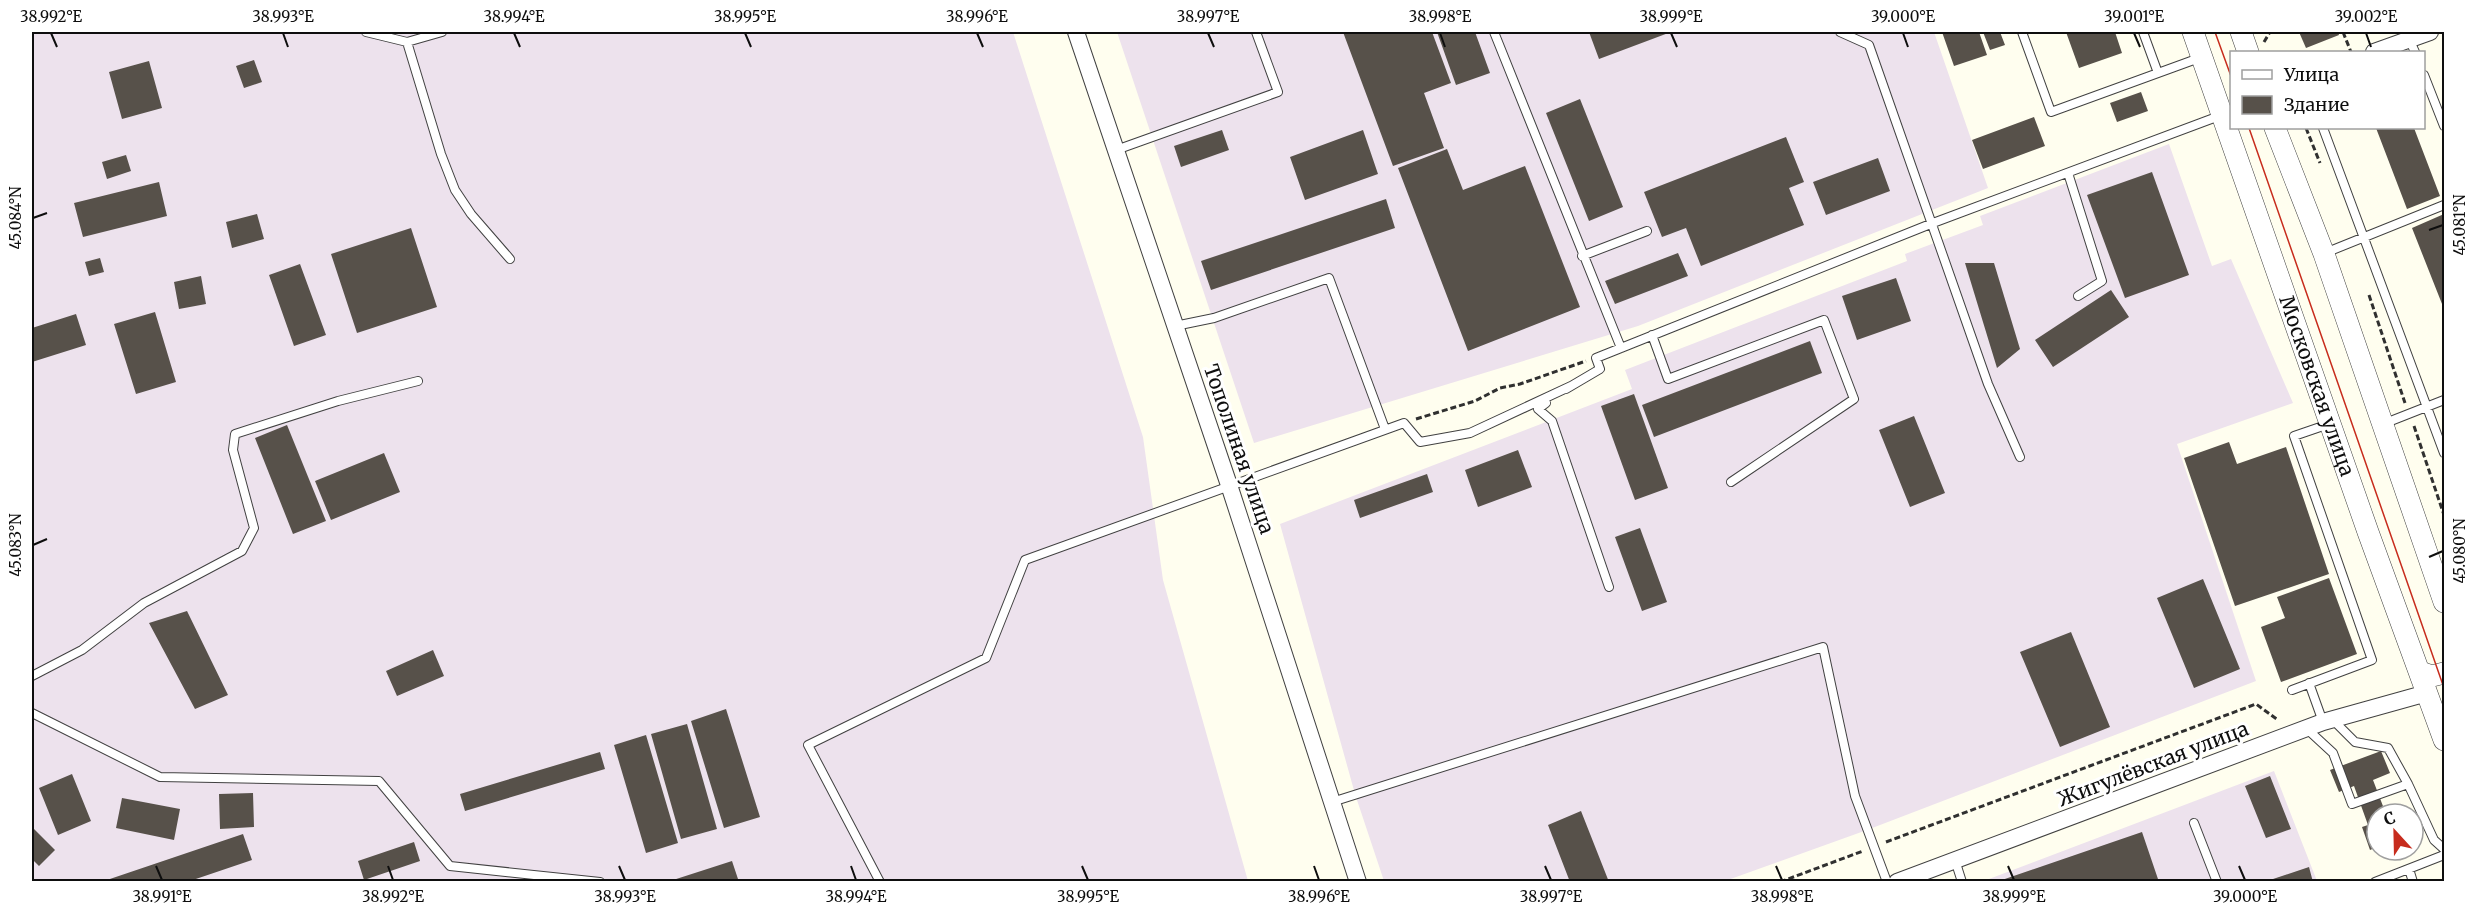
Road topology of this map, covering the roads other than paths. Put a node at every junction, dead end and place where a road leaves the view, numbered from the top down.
1 (366, 32) edge
2 (442, 32) edge
3 (1076, 32) edge
4 (1256, 32) edge
5 (1494, 32) edge
6 (1840, 32) edge
7 (2022, 32) edge
8 (2143, 32) edge
9 (2193, 32) edge
10 (2241, 32) edge
11 (2430, 32) edge
12 (407, 42) junction
13 (2412, 46) edge
14 (2248, 51) edge
15 (2380, 51) edge
16 (2202, 57) junction
17 (2158, 73) junction
18 (2425, 77) edge
19 (2222, 115) junction
20 (2445, 126) edge
21 (2275, 129) edge
22 (2323, 129) edge
23 (1116, 150) junction
24 (2068, 173) junction
25 (2445, 205) edge
26 (1933, 224) junction
27 (1647, 231) dead end
28 (2366, 237) junction
29 (2324, 254) junction
30 (1582, 256) junction
31 (510, 259) dead end
32 (2078, 296) dead end
33 (1175, 326) junction
34 (1652, 335) junction
35 (1621, 348) junction
36 (418, 381) dead end
37 (1571, 386) junction
38 (2445, 400) edge
39 (2427, 407) junction
40 (2332, 423) junction
41 (2382, 424) junction
42 (1385, 429) junction
43 (2445, 453) edge
44 (2020, 457) dead end
45 (1731, 482) dead end
46 (1230, 488) junction
47 (1609, 586) dead end
48 (2445, 602) edge
49 (2420, 672) junction
50 (2445, 673) edge
51 (32, 676) edge
52 (2309, 683) junction
53 (2292, 690) dead end
54 (2436, 690) edge
55 (32, 713) edge
56 (2328, 721) junction
57 (2301, 731) junction
58 (2445, 740) edge
59 (2408, 784) junction
60 (1332, 802) junction
61 (2194, 823) dead end
62 (2445, 849) edge
63 (2445, 855) edge
64 (1955, 860) junction
65 (2409, 869) junction
66 (600, 882) edge
67 (880, 882) edge
68 (1358, 882) edge
69 (1887, 882) edge
70 (1897, 882) edge
71 (1962, 882) edge
72 (2217, 882) edge
73 (2375, 882) edge
74 (2413, 882) edge

1 - 12 lane
2 - 12 lane
3 - 23 street, Тополиная улица
4 - 23 lane
5 - 30 lane
6 - 26 lane
7 - 17 lane
8 - 17 lane
9 - 16 street, Московская улица
10 - 14 street
11 - 13 street
12 - 31 lane
13 - 15 street
16 - 17 lane
16 - 19 street, Московская улица
18 - 20 lane
19 - 24 lane
19 - 40 street, Московская улица
21 - 29 street
22 - 28 lane
23 - 33 street, Тополиная улица
24 - 26 lane
24 - 32 lane
25 - 28 lane
26 - 34 lane
26 - 44 lane
27 - 30 lane
28 - 29 lane
28 - 39 lane
29 - 41 street
30 - 35 lane
33 - 42 lane
33 - 46 street, Тополиная улица
34 - 35 lane
34 - 45 lane
35 - 37 lane
36 - 51 lane
37 - 42 lane
37 - 47 lane
38 - 39 lane
39 - 41 lane
39 - 43 lane
40 - 49 street, Московская улица
40 - 52 lane
41 - 48 street
42 - 46 lane
46 - 60 street, Тополиная улица
46 - 67 lane
49 - 50 street
49 - 54 street, Московская улица
52 - 53 lane
52 - 56 lane
54 - 56 street, Жигулёвская улица
54 - 58 street, Московская улица
55 - 66 lane
56 - 57 street, Жигулёвская улица
56 - 59 lane
57 - 59 lane
57 - 64 street, Жигулёвская улица
59 - 62 lane
60 - 68 street, Тополиная улица
60 - 69 lane
61 - 72 lane
63 - 65 lane
64 - 70 street, Жигулёвская улица
64 - 71 lane
65 - 73 lane
65 - 74 lane

